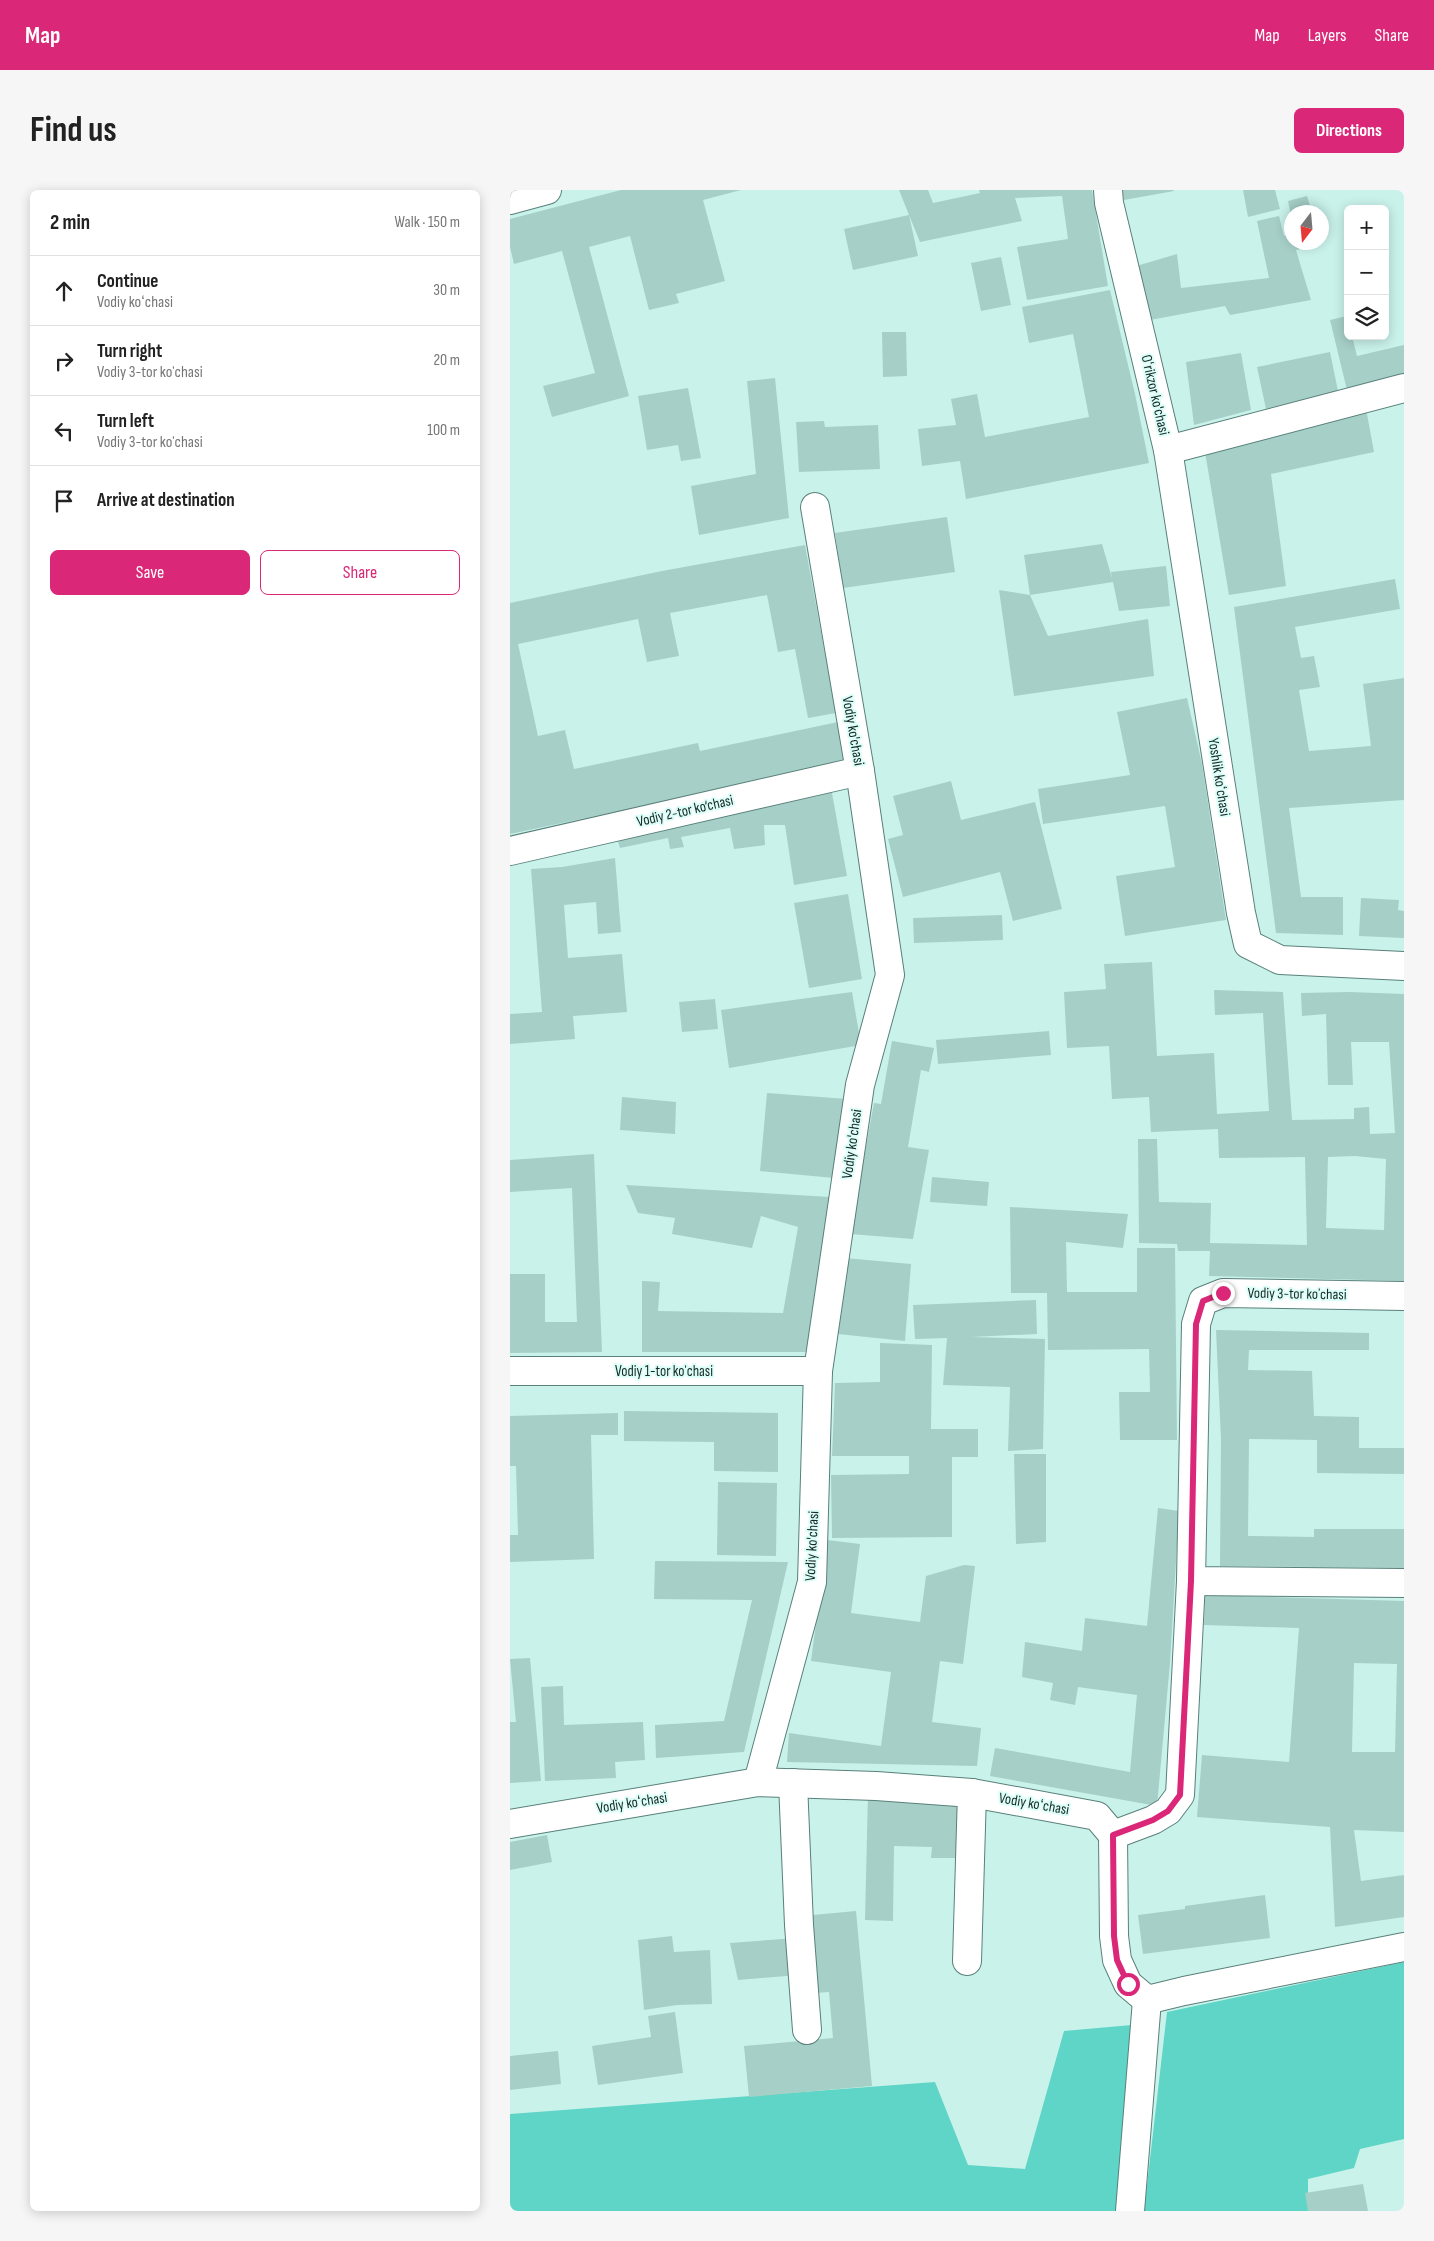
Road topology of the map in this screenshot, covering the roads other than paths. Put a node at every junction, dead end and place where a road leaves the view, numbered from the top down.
1 (547, 190) edge
2 (1108, 190) edge
3 (510, 200) edge
4 (1404, 388) edge
5 (1168, 450) junction
6 (815, 507) dead end
7 (860, 771) junction
8 (510, 852) edge
9 (1404, 966) edge
10 (1404, 1296) edge
11 (510, 1371) edge
12 (818, 1371) junction
13 (1191, 1581) junction
14 (1404, 1583) edge
15 (758, 1782) junction
16 (793, 1783) junction
17 (972, 1793) junction
18 (510, 1824) edge
19 (1113, 1835) junction
20 (1404, 1947) edge
21 (967, 1960) dead end
22 (1147, 2000) junction
23 (807, 2030) dead end
24 (1130, 2211) edge

1 - 3 street
2 - 5 street, Oʻrikzor ko'chasi
4 - 5 street, Oʻrikzor ko'chasi
5 - 9 street, Yoshlik koʻchasi
6 - 7 street, Vodiy ko'chasi
7 - 8 street, Vodiy 2-tor ko‘chasi
7 - 12 street, Vodiy ko'chasi
10 - 13 street, Vodiy 3-tor koʼchasi
11 - 12 street, Vodiy 1-tor koʼchasi
12 - 15 street, Vodiy ko'chasi
13 - 14 street
13 - 19 street, Vodiy 3-tor koʼchasi
15 - 16 street, Vodiy koʻchasi
15 - 18 street, Vodiy koʻchasi
16 - 17 street, Vodiy koʻchasi
16 - 23 street
17 - 19 street, Vodiy koʻchasi
17 - 21 street
19 - 22 street
20 - 22 street
22 - 24 street

